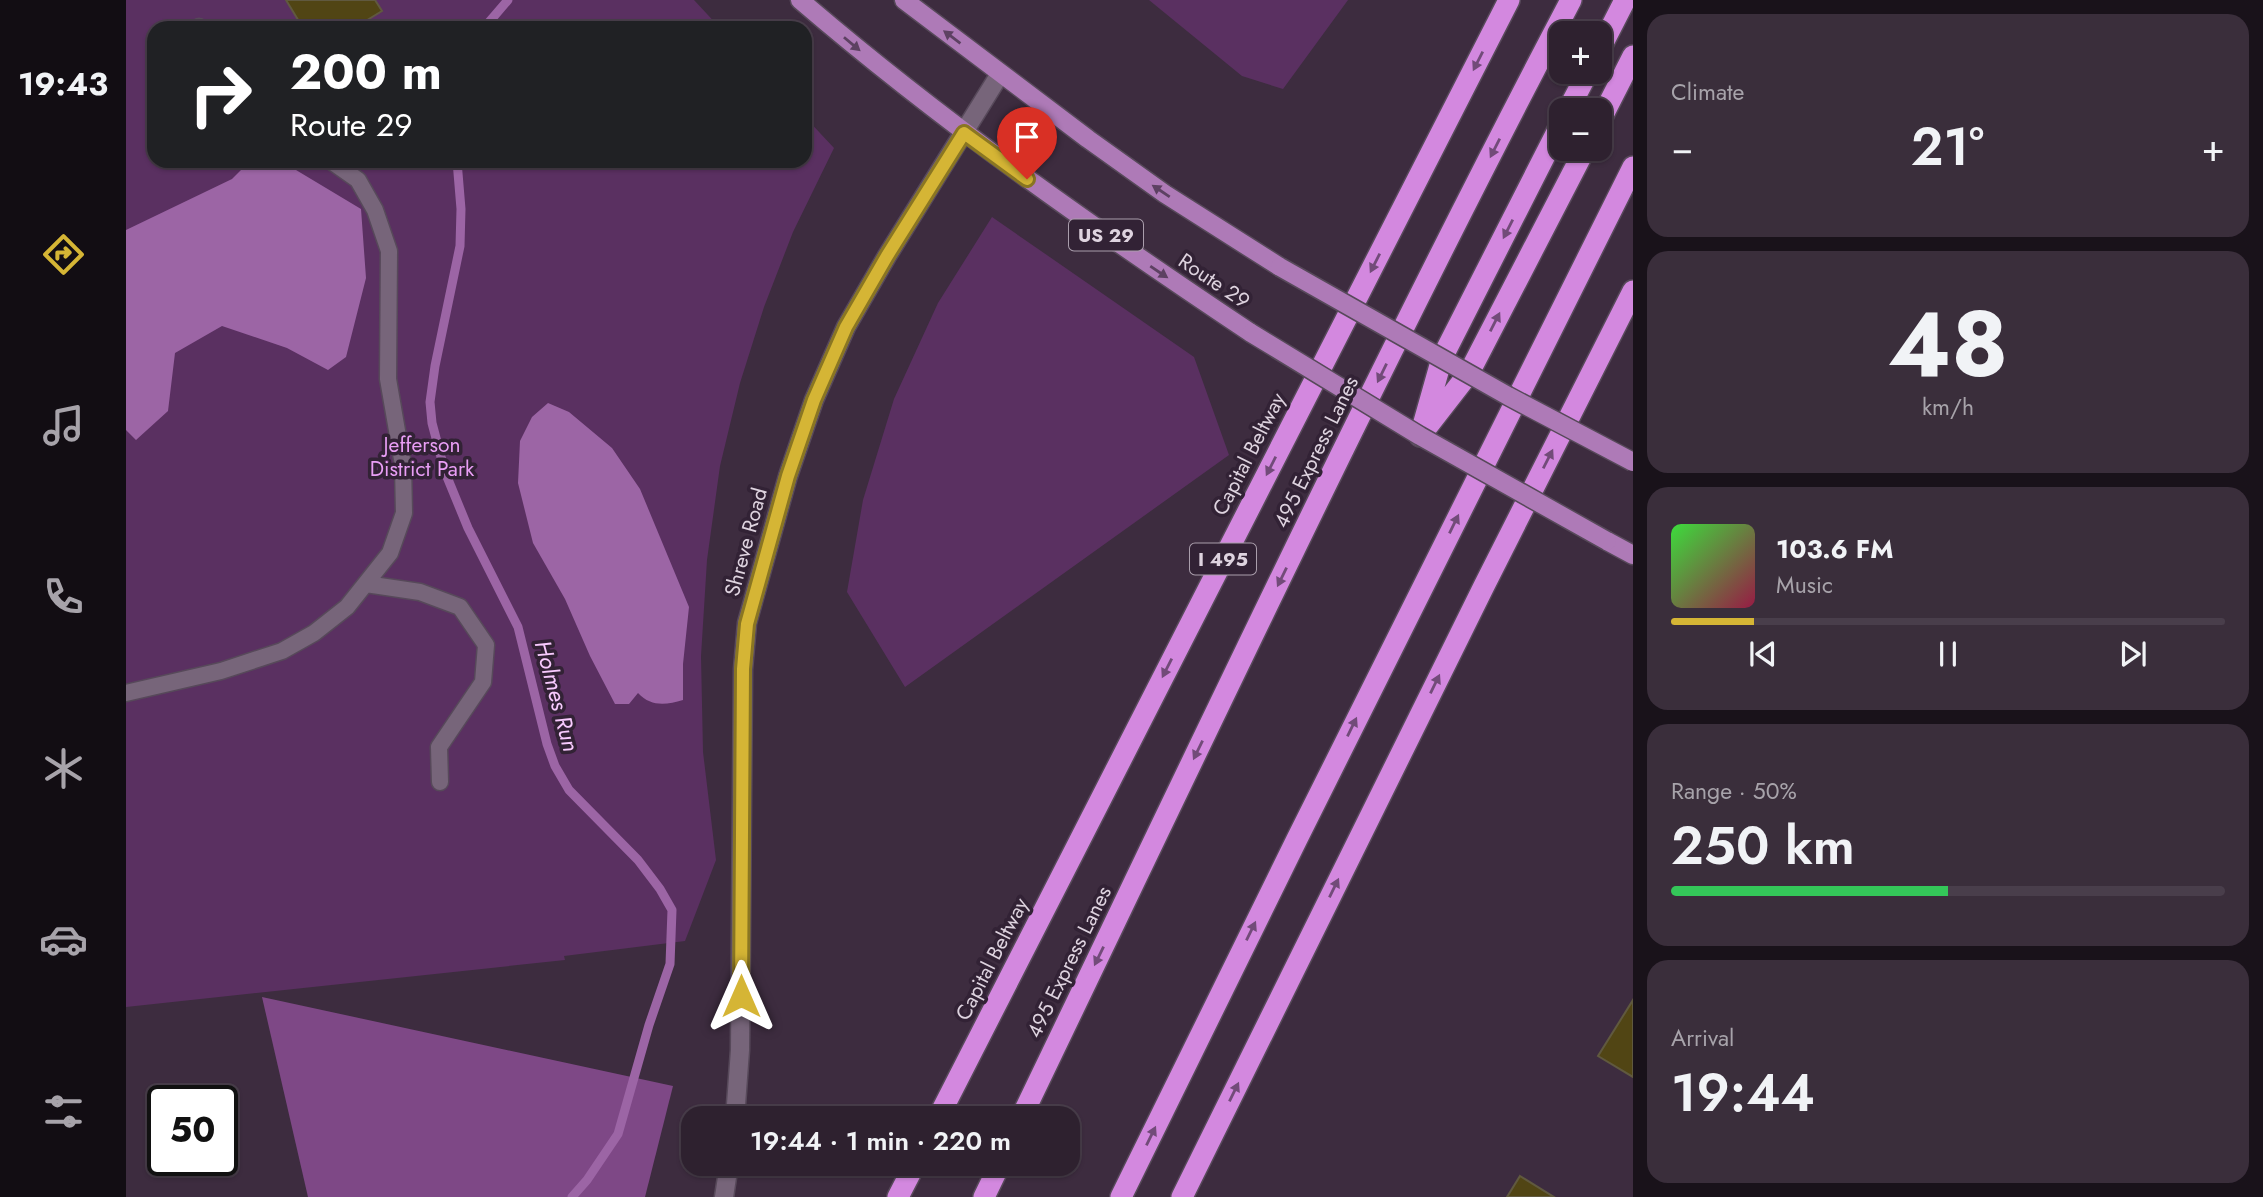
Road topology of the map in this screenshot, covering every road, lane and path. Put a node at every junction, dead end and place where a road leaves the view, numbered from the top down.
1 (800, 0) edge
2 (904, 0) edge
3 (1509, 0) edge
4 (1571, 0) edge
5 (1625, 0) edge
6 (1612, 25) edge
7 (1633, 56) edge
8 (1000, 74) junction
9 (1612, 98) edge
10 (964, 133) junction
11 (1549, 148) edge
12 (1579, 161) edge
13 (1633, 167) edge
14 (341, 168) edge
15 (1633, 291) edge
16 (1442, 358) junction
17 (1469, 373) junction
18 (1420, 436) junction
19 (1633, 462) edge
20 (1633, 555) edge
21 (366, 584) junction
22 (126, 693) edge
23 (440, 782) dead end
24 (736, 1106) edge
25 (944, 1106) edge
26 (1027, 1106) edge
27 (727, 1176) edge
28 (909, 1176) edge
29 (994, 1176) edge
30 (724, 1197) edge
31 (898, 1197) edge
32 (984, 1197) edge
33 (1121, 1197) edge
34 (1182, 1197) edge

1 -> 10 main road, Route 29 / US 29
8 -> 2 main road
3 -> 25 highway, Capital Beltway / I 495
4 -> 26 highway, 495 Express Lanes / I 495
5 - 6 highway
7 - 9 highway
8 - 10 main road, Shreve Road
16 -> 8 main road, bridge
10 -> 18 main road, Route 29 / US 29, bridge
10 - 24 main road, Shreve Road
11 -> 16 highway
17 -> 12 highway
33 -> 13 highway
14 - 21 lane
34 -> 15 highway
16 - 17 main road, bridge
16 - 18 highway
17 - 18 highway
17 - 19 main road, bridge
18 - 20 main road, Route 29 / US 29, bridge
21 - 22 lane
21 - 23 lane
27 - 30 main road
28 - 31 highway
29 - 32 highway

